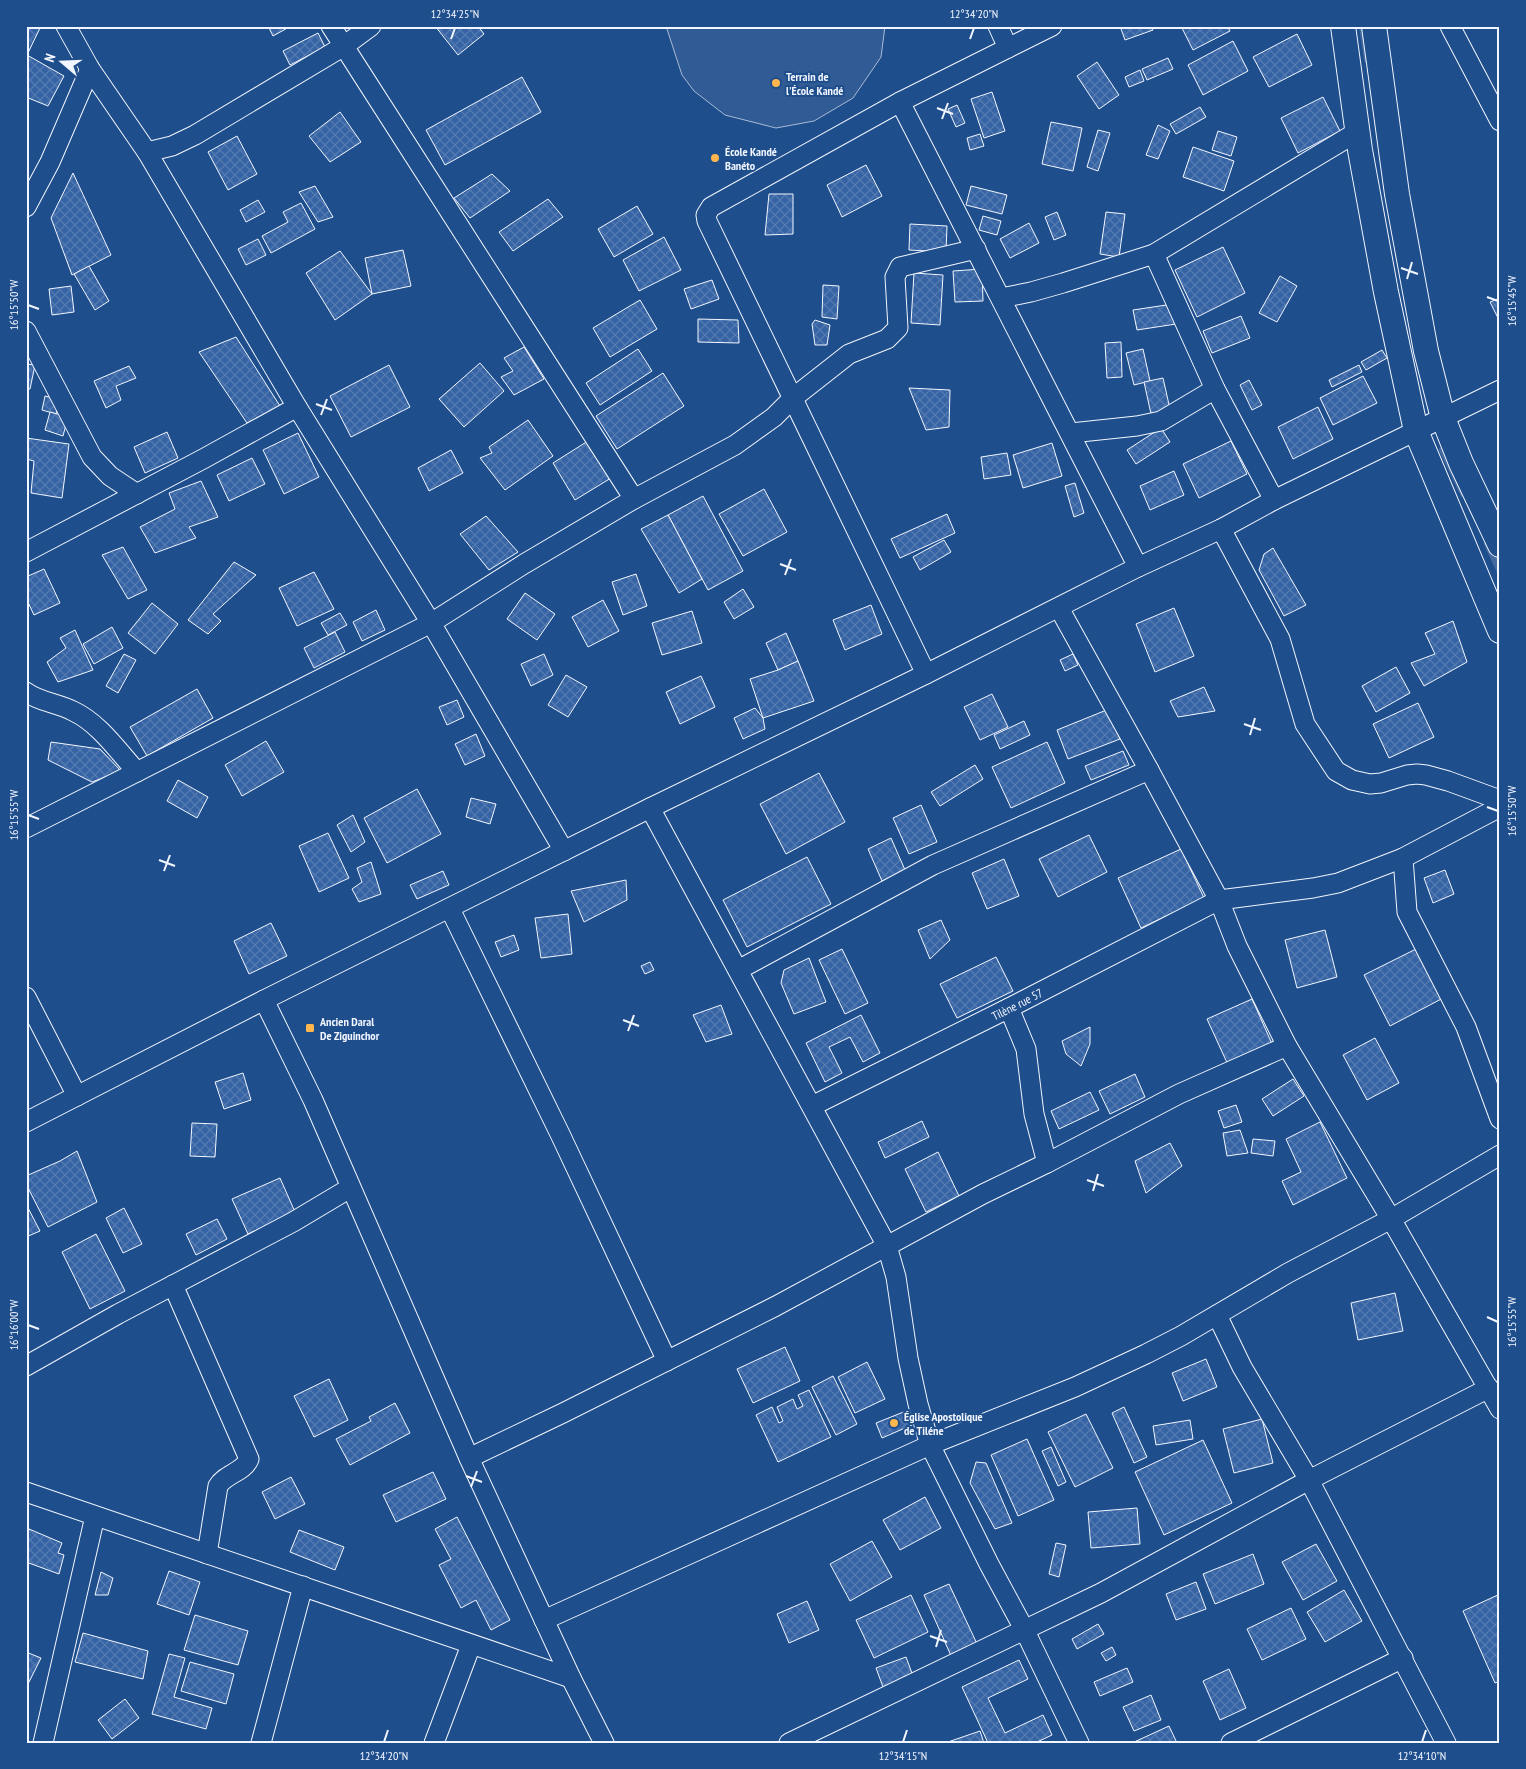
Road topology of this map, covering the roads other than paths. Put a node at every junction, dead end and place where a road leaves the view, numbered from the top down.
1 (66, 26) edge
2 (330, 26) edge
3 (371, 26) edge
4 (998, 26) edge
5 (1052, 26) edge
6 (1343, 26) edge
7 (1374, 26) edge
8 (1450, 26) edge
9 (344, 46) junction
10 (1008, 48) junction
11 (90, 69) junction
12 (900, 102) junction
13 (1500, 121) edge
14 (1357, 132) junction
15 (147, 152) junction
16 (26, 207) edge
17 (976, 249) junction
18 (1154, 254) junction
19 (1000, 298) junction
20 (26, 331) edge
21 (1215, 389) junction
22 (1500, 390) edge
23 (793, 398) junction
24 (297, 407) junction
25 (1443, 418) junction
26 (1416, 431) junction
27 (1070, 433) junction
28 (137, 494) junction
29 (634, 499) junction
30 (1274, 500) junction
31 (1220, 528) junction
32 (1500, 545) edge
33 (26, 552) edge
34 (1138, 567) junction
35 (1059, 608) junction
36 (431, 623) junction
37 (1500, 631) edge
38 (926, 674) junction
39 (26, 692) edge
40 (1149, 770) junction
41 (137, 772) junction
42 (1500, 800) edge
43 (1500, 807) edge
44 (650, 808) junction
45 (26, 828) edge
46 (564, 851) junction
47 (1403, 858) junction
48 (1219, 900) junction
49 (450, 909) junction
50 (738, 970) junction
51 (26, 997) edge
52 (264, 1000) junction
53 (1009, 1008) junction
54 (1287, 1046) junction
55 (76, 1096) junction
56 (812, 1106) junction
57 (1500, 1119) edge
58 (26, 1122) edge
59 (1500, 1155) edge
60 (1048, 1163) junction
61 (350, 1188) junction
62 (1391, 1219) junction
63 (887, 1246) junction
64 (173, 1286) junction
65 (1218, 1315) junction
66 (667, 1361) junction
67 (26, 1366) edge
68 (1489, 1388) junction
69 (1500, 1409) edge
70 (930, 1445) junction
71 (469, 1458) junction
72 (1309, 1480) junction
73 (26, 1492) edge
74 (95, 1516) junction
75 (207, 1554) junction
76 (302, 1586) junction
77 (544, 1620) junction
78 (1024, 1629) junction
79 (470, 1645) junction
80 (1403, 1658) junction
81 (571, 1678) junction
82 (43, 1743) edge
83 (261, 1743) edge
84 (434, 1743) edge
85 (604, 1743) edge
86 (790, 1743) edge
87 (1079, 1743) edge
88 (1231, 1743) edge
89 (1446, 1743) edge

1 - 11 street
2 - 9 street
3 - 9 street
4 - 10 street
5 - 10 street
6 - 14 street
7 - 25 street
8 - 13 street
9 - 15 street
9 - 29 street
10 - 12 street
11 - 15 street
11 - 16 street
12 - 17 street
12 - 23 street
14 - 18 street
14 - 26 street
15 - 24 street
17 - 19 street
17 - 23 street
18 - 19 street
18 - 21 street
19 - 27 street
20 - 28 street
21 - 27 street
21 - 30 street
22 - 25 street
23 - 29 street
23 - 38 street
24 - 28 street
24 - 36 street
25 - 26 street
25 - 32 street
26 - 30 street
26 - 37 street
27 - 34 street
28 - 33 street
29 - 36 street
30 - 31 street
31 - 34 street
31 - 42 street
34 - 35 street
35 - 38 street
35 - 40 street
36 - 41 street
36 - 46 street
38 - 44 street
39 - 41 street
40 - 48 street
40 - 50 street
41 - 45 street
43 - 47 street
44 - 46 street
44 - 50 street
46 - 49 street
47 - 48 street
47 - 57 street
48 - 53 street, Tilène rue 57
48 - 54 street
49 - 52 street
49 - 66 street
50 - 56 street
51 - 55 street
52 - 55 street
52 - 61 street
53 - 56 street, Tilène rue 57
53 - 60 street
54 - 60 street
54 - 62 street
55 - 58 street
56 - 63 street
59 - 62 street
60 - 63 street
61 - 64 street
61 - 71 street
62 - 65 street
62 - 68 street
63 - 66 street
63 - 70 street
64 - 67 street
64 - 75 street
65 - 70 street
65 - 72 street
66 - 71 street
68 - 69 street
68 - 72 street
70 - 77 street
70 - 78 street
71 - 77 street
72 - 78 street
72 - 80 street
73 - 74 street
74 - 75 street
74 - 82 street
75 - 76 street
76 - 79 street
76 - 83 street
77 - 81 street
78 - 86 street
78 - 87 street
79 - 81 street
79 - 84 street
80 - 88 street
80 - 89 street
81 - 85 street

